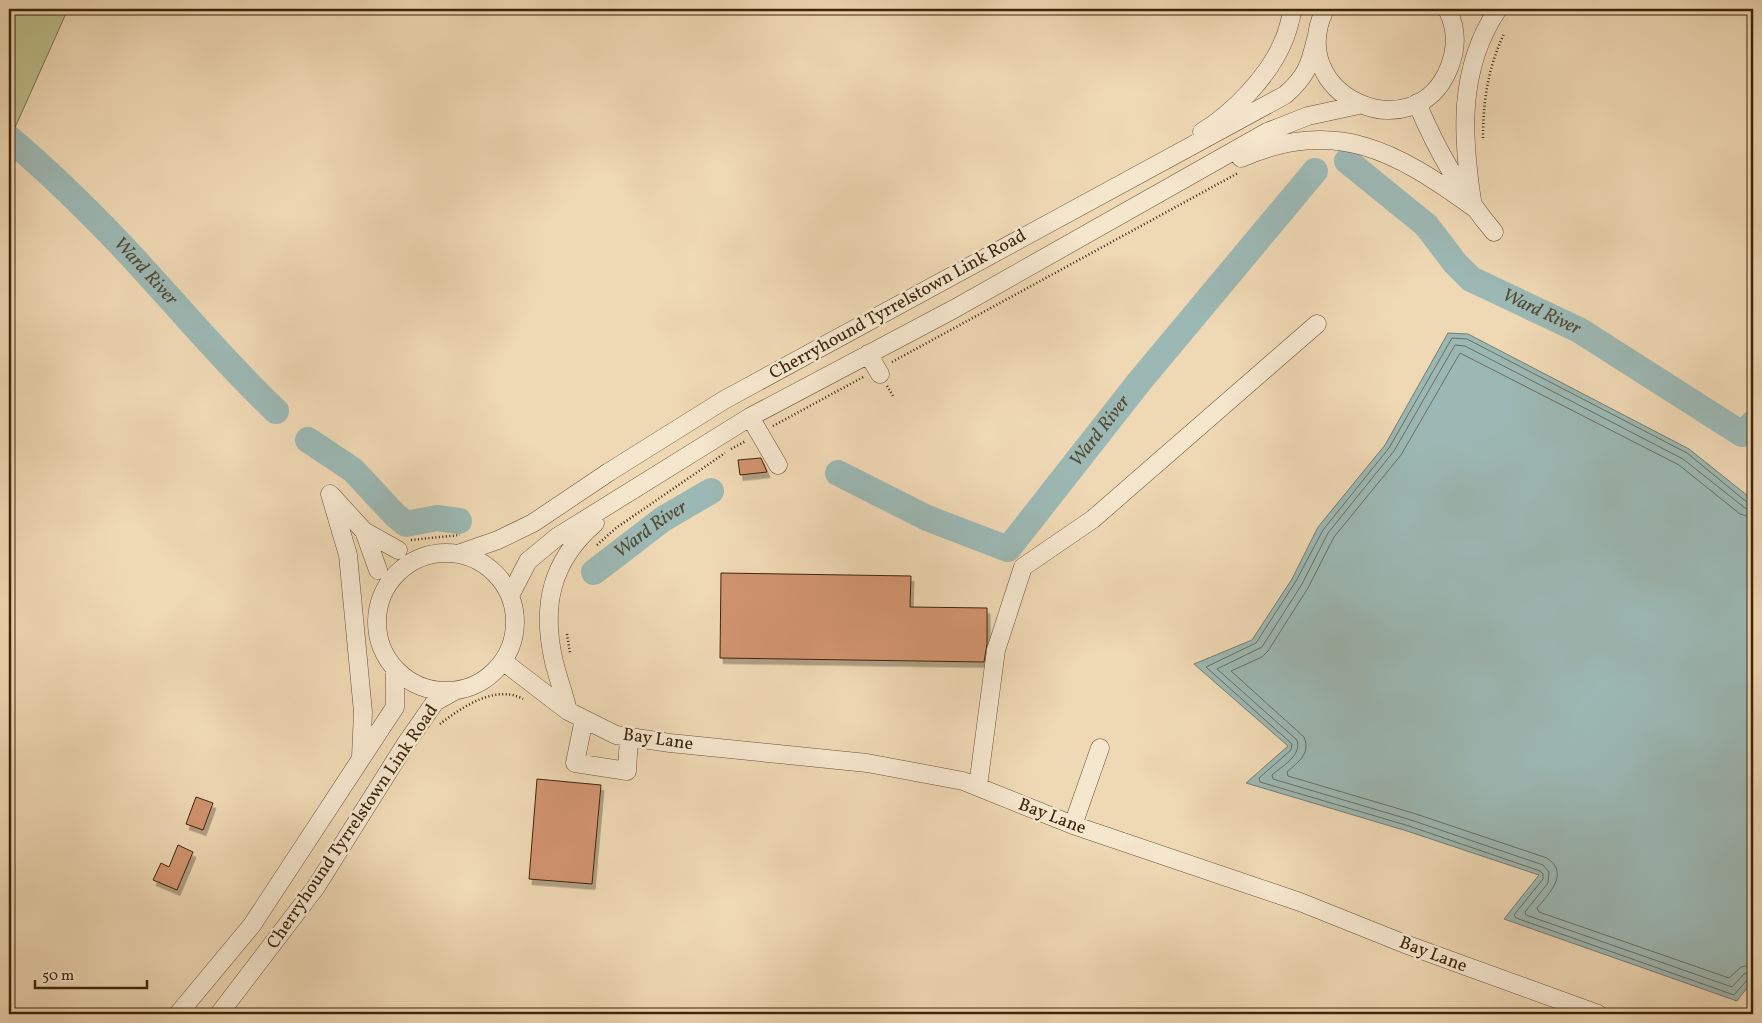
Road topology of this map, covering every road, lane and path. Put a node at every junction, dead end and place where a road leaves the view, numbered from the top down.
1 (1293, 9) edge
2 (1498, 9) edge
3 (1322, 12) edge
4 (1451, 12) edge
5 (1505, 32) dead end
6 (1316, 39) junction
7 (1417, 103) junction
8 (1359, 105) junction
9 (1464, 139) junction
10 (1245, 170) dead end
11 (1132, 177) junction
12 (1160, 193) junction
13 (1473, 207) junction
14 (1494, 232) dead end
15 (1317, 324) dead end
16 (868, 354) junction
17 (879, 372) junction
18 (750, 417) junction
19 (759, 433) junction
20 (695, 450) junction
21 (778, 465) dead end
22 (364, 532) junction
23 (596, 546) dead end
24 (398, 550) dead end
25 (458, 554) junction
26 (378, 570) dead end
27 (511, 594) junction
28 (566, 627) dead end
29 (504, 662) junction
30 (394, 669) junction
31 (558, 673) junction
32 (538, 689) junction
33 (453, 692) junction
34 (568, 710) junction
35 (584, 719) junction
36 (438, 726) dead end
37 (629, 737) junction
38 (1100, 748) dead end
39 (361, 759) junction
40 (978, 786) junction
41 (1073, 825) junction
42 (178, 1014) edge
43 (219, 1014) edge
44 (1598, 1014) edge

1 - 11 street
2 - 9 street
3 - 6 street, Cherryhound Tyrrelstown Link Road
4 - 7 street
5 - 9 path
6 - 8 street
6 - 11 street, Cherryhound Tyrrelstown Link Road
7 - 8 street
7 - 13 street
8 - 12 street, Cherryhound Tyrrelstown Link Road
9 - 13 street
10 - 17 path
11 - 25 street, Cherryhound Tyrrelstown Link Road
12 - 13 street
12 - 16 street, Cherryhound Tyrrelstown Link Road
13 - 14 street
15 - 40 street
16 - 17 street
16 - 18 street, Cherryhound Tyrrelstown Link Road
17 - 19 path
18 - 19 street
18 - 20 street, Cherryhound Tyrrelstown Link Road
19 - 21 street
19 - 23 path
20 - 27 street, Cherryhound Tyrrelstown Link Road
20 - 31 street
22 - 24 street
22 - 26 street
22 - 39 street
25 - 27 street
25 - 30 street
27 - 29 street
28 - 31 path
29 - 32 street, Bay Lane
29 - 33 street
30 - 33 street
30 - 39 street, Cherryhound Tyrrelstown Link Road
31 - 34 street
32 - 34 street, Bay Lane
32 - 36 path
33 - 43 street, Cherryhound Tyrrelstown Link Road
34 - 35 street, Bay Lane
35 - 37 street, Bay Lane
35 - 37 street
37 - 40 street, Bay Lane
38 - 41 street
39 - 42 street, Cherryhound Tyrrelstown Link Road
40 - 41 street, Bay Lane
41 - 44 street, Bay Lane

